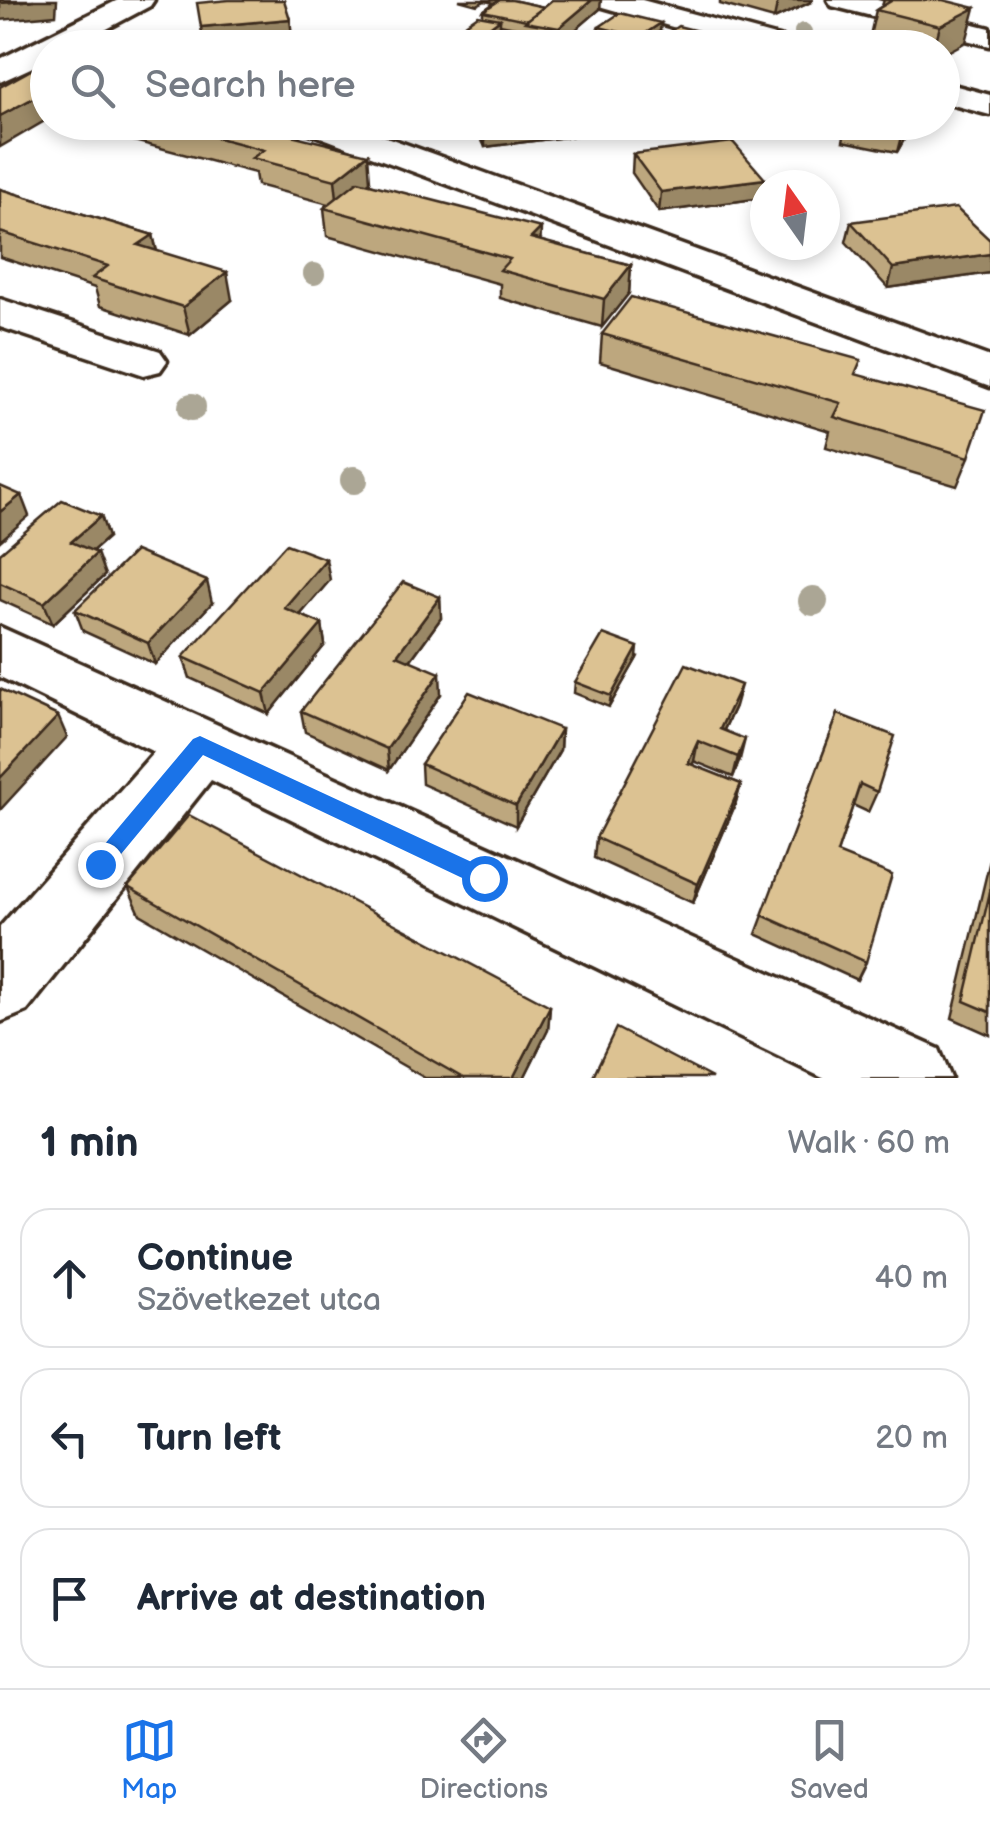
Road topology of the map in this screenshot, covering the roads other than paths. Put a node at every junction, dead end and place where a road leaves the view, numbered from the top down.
1 (140, 0) edge
2 (610, 0) edge
3 (842, 0) edge
4 (81, 30) edge
5 (718, 30) edge
6 (990, 37) edge
7 (30, 56) edge
8 (0, 72) edge
9 (960, 97) edge
10 (990, 105) edge
11 (360, 140) edge
12 (0, 312) edge
13 (144, 361) dead end
14 (990, 374) edge
15 (0, 650) edge
16 (200, 744) junction
17 (0, 984) edge
18 (910, 1078) edge

1 - 4 street
2 - 5 street
3 - 6 street
7 - 8 street
9 - 10 street
11 - 14 street
12 - 13 street
15 - 16 street
16 - 17 street
16 - 18 street

